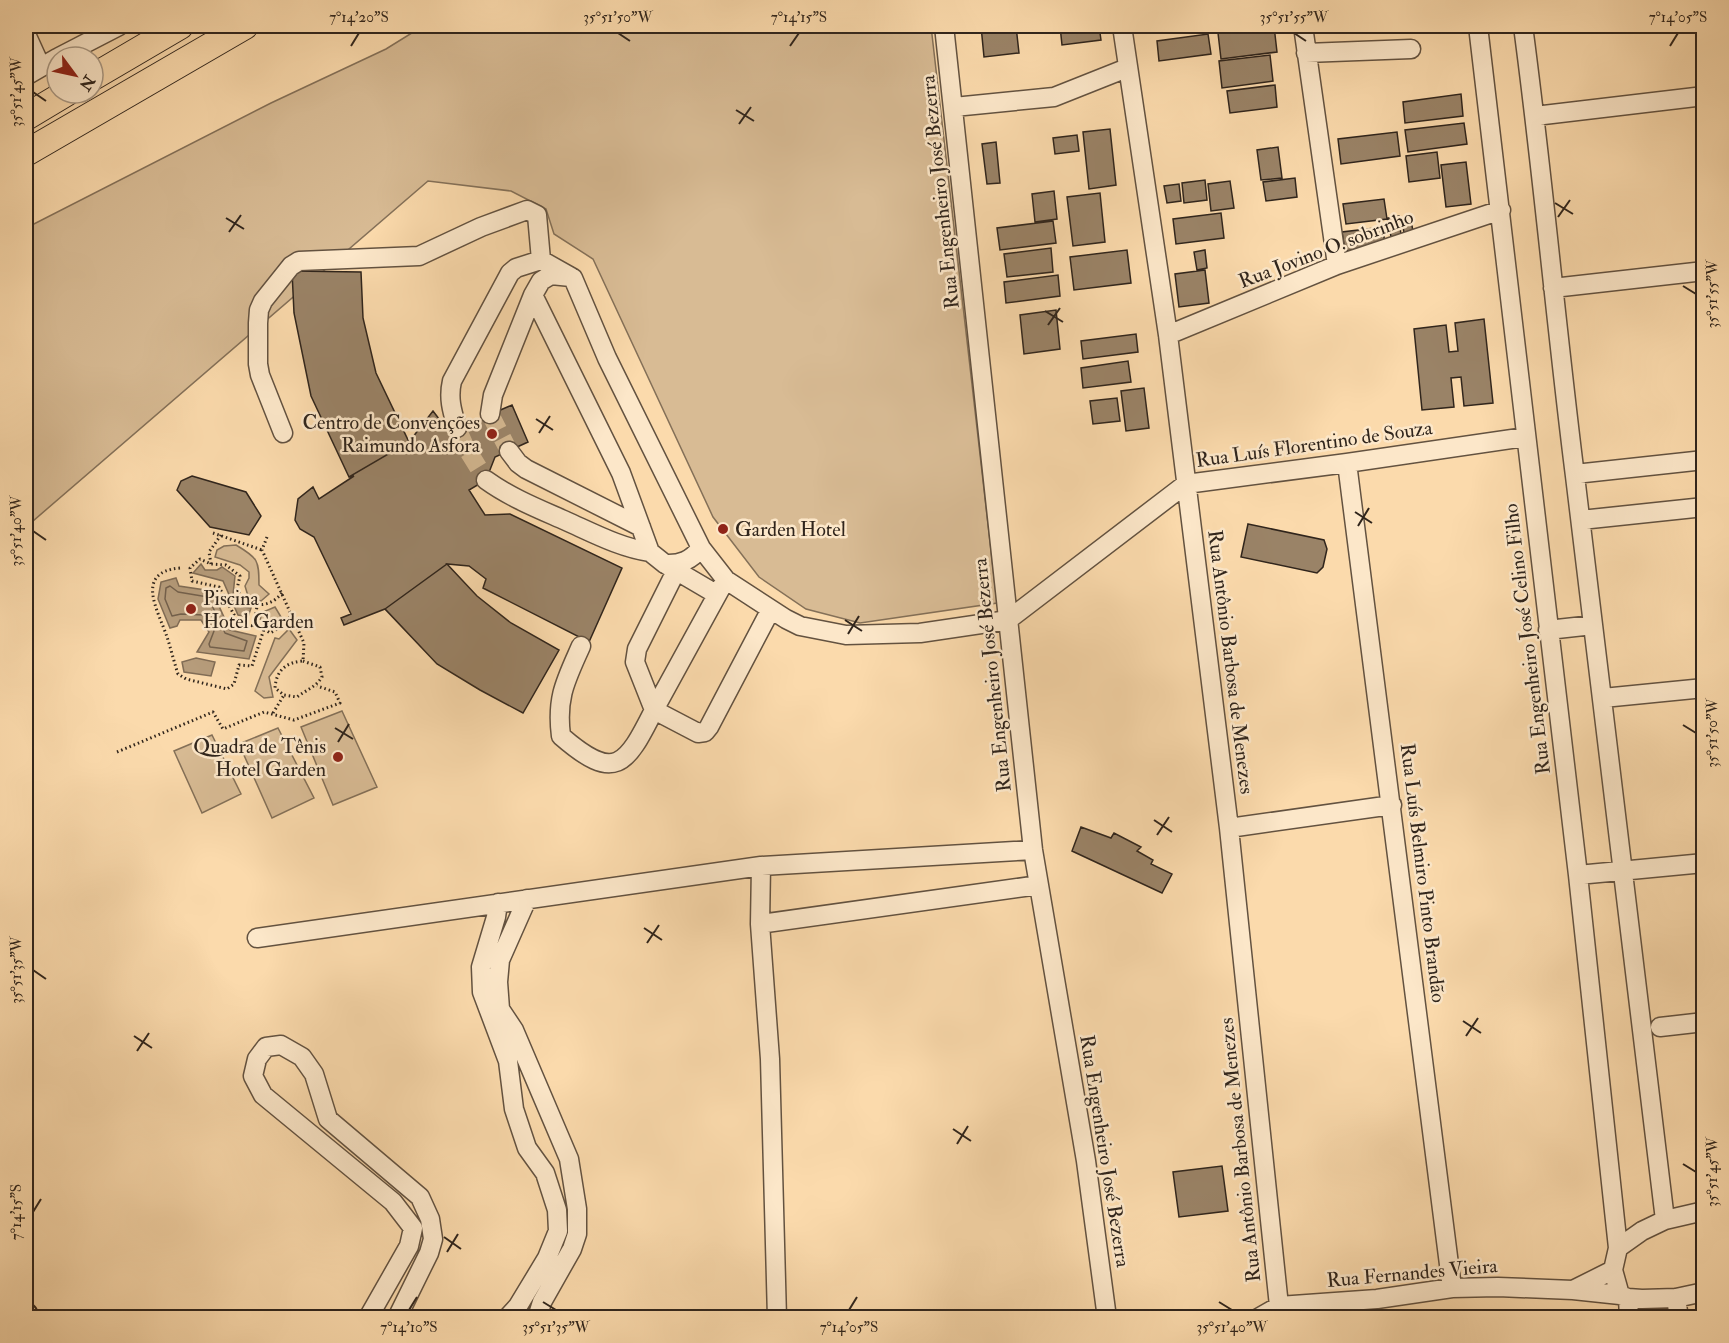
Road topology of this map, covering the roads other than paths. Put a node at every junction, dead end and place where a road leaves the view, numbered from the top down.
1 (119, 26) edge
2 (180, 26) edge
3 (245, 26) edge
4 (944, 26) edge
5 (1122, 26) edge
6 (1303, 26) edge
7 (1478, 26) edge
8 (1523, 26) edge
9 (26, 34) edge
10 (83, 45) edge
11 (1411, 49) dead end
12 (1306, 53) junction
13 (45, 63) edge
14 (1127, 68) junction
15 (105, 70) edge
16 (1704, 96) edge
17 (46, 105) edge
18 (954, 106) junction
19 (1535, 116) junction
20 (26, 117) edge
21 (26, 153) edge
22 (1501, 210) junction
23 (541, 260) junction
24 (1337, 265) junction
25 (1704, 271) edge
26 (573, 278) junction
27 (1553, 288) junction
28 (533, 295) junction
29 (1168, 335) junction
30 (490, 414) tunnel mouth
31 (457, 428) tunnel mouth
32 (283, 433) dead end
33 (1527, 437) junction
34 (509, 451) tunnel mouth
35 (1704, 460) edge
36 (1347, 464) junction
37 (1575, 474) junction
38 (486, 480) tunnel mouth
39 (1186, 484) junction
40 (1704, 507) edge
41 (1581, 520) junction
42 (641, 527) junction
43 (701, 548) junction
44 (650, 552) junction
45 (671, 567) junction
46 (721, 587) junction
47 (770, 610) junction
48 (1008, 620) junction
49 (1593, 625) junction
50 (1548, 630) junction
51 (582, 645) dead end
52 (1704, 687) edge
53 (1603, 698) junction
54 (654, 710) junction
55 (1392, 804) junction
56 (1229, 828) junction
57 (1033, 850) junction
58 (1704, 862) edge
59 (761, 866) junction
60 (1624, 872) junction
61 (1578, 875) junction
62 (1039, 885) junction
63 (527, 899) junction
64 (498, 903) junction
65 (760, 924) junction
66 (257, 938) dead end
67 (1704, 1022) edge
68 (1660, 1026) dead end
69 (1704, 1211) edge
70 (1665, 1220) junction
71 (1618, 1248) junction
72 (1612, 1270) junction
73 (1452, 1288) junction
74 (1573, 1290) junction
75 (1704, 1292) edge
76 (1624, 1296) junction
77 (1676, 1298) junction
78 (1279, 1306) junction
79 (368, 1317) edge
80 (397, 1317) edge
81 (507, 1317) edge
82 (537, 1317) edge
83 (777, 1317) edge
84 (1107, 1317) edge
85 (1258, 1317) edge
86 (1629, 1317) edge
87 (1679, 1317) edge

1 - 10 street
2 - 15 highway
3 - 21 highway
4 - 18 street, Rua Engenheiro José Bezerra
5 - 14 street, Rua Antônio Barbosa de Menezes
6 - 12 street
7 - 22 street, Rua Engenheiro José Celino Filho
8 - 19 street
9 - 13 street
11 - 12 street
12 - 24 street
14 - 18 street
14 - 29 street, Rua Antônio Barbosa de Menezes
16 - 19 street
17 - 20 highway
18 - 48 street, Rua Engenheiro José Bezerra
19 - 27 street
22 - 24 street, Rua Jovino O. sobrinho
22 - 33 street, Rua Engenheiro José Celino Filho
23 - 26 street
23 - 31 street
23 - 32 street
24 - 29 street, Rua Jovino O. sobrinho
25 - 27 street
26 - 28 street
26 - 43 street
27 - 37 street
28 - 30 street
28 - 42 street
29 - 39 street, Rua Antônio Barbosa de Menezes
33 - 36 street, Rua Luís Florentino de Souza
33 - 50 street, Rua Engenheiro José Celino Filho
34 - 42 street
35 - 37 street
36 - 39 street, Rua Luís Florentino de Souza
36 - 55 street, Rua Luís Belmiro Pinto Brandão
37 - 41 street
38 - 44 street
39 - 48 street, Rua Luís Florentino de Souza
39 - 56 street, Rua Antônio Barbosa de Menezes
40 - 41 street
41 - 49 street
42 - 44 street
43 - 45 street
43 - 46 street
44 - 45 street
45 - 46 street
45 - 54 street
46 - 47 street
46 - 54 street
47 - 48 street
47 - 54 street
48 - 57 street, Rua Engenheiro José Bezerra
49 - 50 street
49 - 53 street
50 - 61 street, Rua Engenheiro José Celino Filho
51 - 54 street
52 - 53 street
53 - 60 street
55 - 56 street
55 - 73 street, Rua Luís Belmiro Pinto Brandão
56 - 78 street, Rua Antônio Barbosa de Menezes
57 - 59 street
57 - 62 street, Rua Engenheiro José Bezerra
58 - 60 street
59 - 63 street
59 - 65 street
60 - 61 street
60 - 70 street
61 - 71 street, Rua Engenheiro José Celino Filho
62 - 65 street
62 - 84 street, Rua Engenheiro José Bezerra
63 - 64 street
63 - 82 street
64 - 66 street
64 - 81 street
65 - 83 street
67 - 68 street
69 - 70 street
70 - 71 street
71 - 72 street
72 - 74 street, Rua Fernandes Vieira
72 - 76 street
73 - 74 street, Rua Fernandes Vieira
73 - 78 street, Rua Fernandes Vieira
74 - 76 street, Rua Fernandes Vieira
75 - 77 street, Rua Fernandes Vieira
76 - 77 street, Rua Fernandes Vieira
76 - 86 street
77 - 87 street
78 - 85 street, Rua Fernandes Vieira
79 - 80 street

